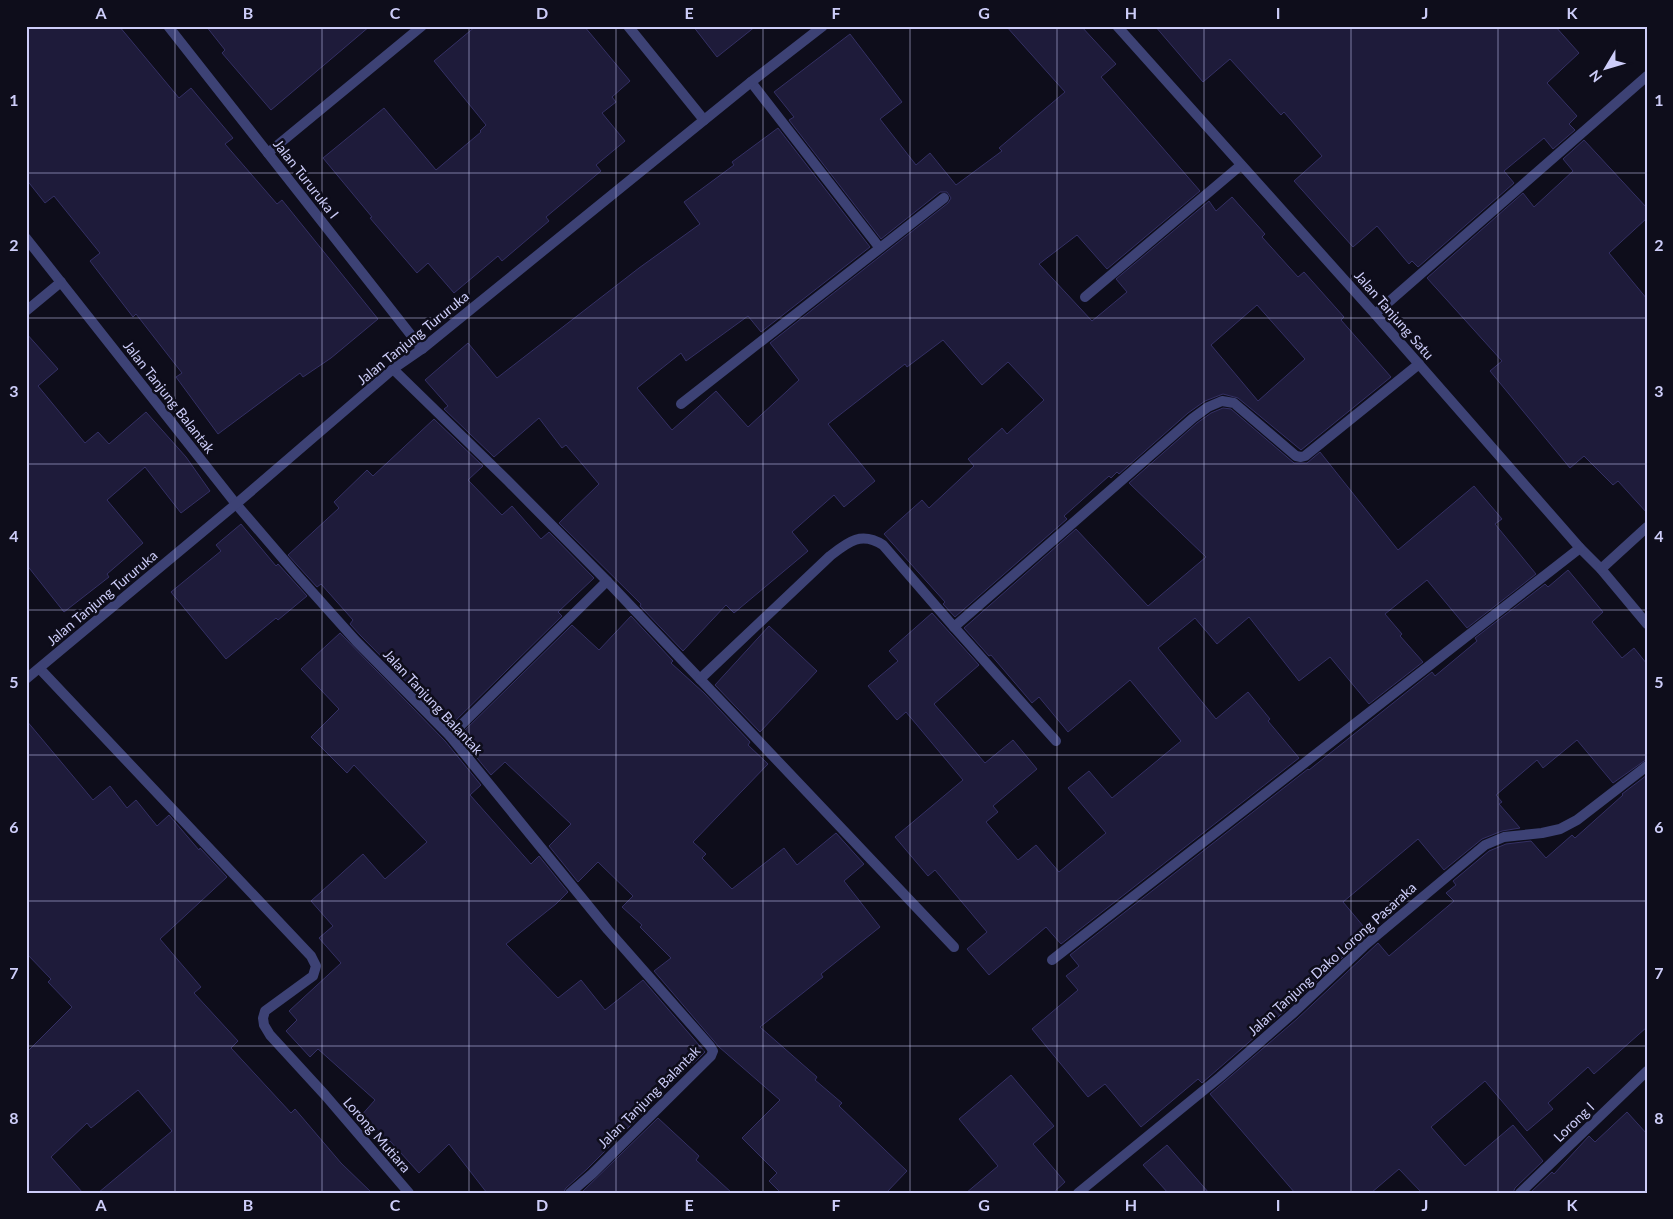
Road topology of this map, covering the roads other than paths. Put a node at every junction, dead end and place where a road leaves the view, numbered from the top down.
1 (168, 26) edge
2 (422, 26) edge
3 (628, 26) edge
4 (823, 26) edge
5 (1118, 26) edge
6 (1647, 76) edge
7 (751, 82) junction
8 (704, 120) junction
9 (268, 153) junction
10 (1241, 165) junction
11 (944, 198) dead end
12 (26, 238) edge
13 (879, 247) junction
14 (61, 282) junction
15 (1085, 297) dead end
16 (26, 311) edge
17 (1376, 314) junction
18 (422, 349) junction
19 (1419, 364) junction
20 (393, 369) junction
21 (681, 404) dead end
22 (236, 504) junction
23 (1647, 527) edge
24 (1580, 548) junction
25 (1601, 569) junction
26 (607, 581) junction
27 (1647, 624) edge
28 (954, 627) junction
29 (40, 669) junction
30 (26, 679) edge
31 (700, 679) junction
32 (450, 736) junction
33 (1056, 741) dead end
34 (1647, 766) edge
35 (954, 947) dead end
36 (1052, 960) dead end
37 (1647, 1071) edge
38 (409, 1193) edge
39 (570, 1193) edge
40 (1078, 1193) edge
41 (1520, 1193) edge

1 - 9 street, Jalan Tururuka I
2 - 9 street
3 - 8 street
4 - 7 street, Jalan Tanjung Tururuka
5 - 10 street, Jalan Tanjung Satu
6 - 17 street
7 - 8 street, Jalan Tanjung Tururuka
7 - 13 street
8 - 18 street, Jalan Tanjung Tururuka
9 - 18 street, Jalan Tururuka I
10 - 15 street
10 - 17 street, Jalan Tanjung Satu
11 - 13 street
12 - 14 street, Jalan Tanjung Balantak
13 - 21 street
14 - 16 street
14 - 22 street, Jalan Tanjung Balantak
17 - 19 street, Jalan Tanjung Satu
18 - 20 street, Jalan Tanjung Tururuka
19 - 24 street, Jalan Tanjung Satu
19 - 28 street
20 - 22 street, Jalan Tanjung Tururuka
20 - 26 street
22 - 29 street, Jalan Tanjung Tururuka
22 - 32 street, Jalan Tanjung Balantak
23 - 25 street
24 - 25 street, Jalan Tanjung Satu
24 - 36 street
25 - 27 street, Jalan Tanjung Satu
26 - 31 street
26 - 32 street
28 - 31 street
28 - 33 street
29 - 30 street, Jalan Tanjung Tururuka
29 - 38 street, Lorong Mutiara
31 - 35 street
32 - 39 street, Jalan Tanjung Balantak
34 - 40 street, Jalan Tanjung Dako Lorong Pasaraka
37 - 41 street, Lorong I

